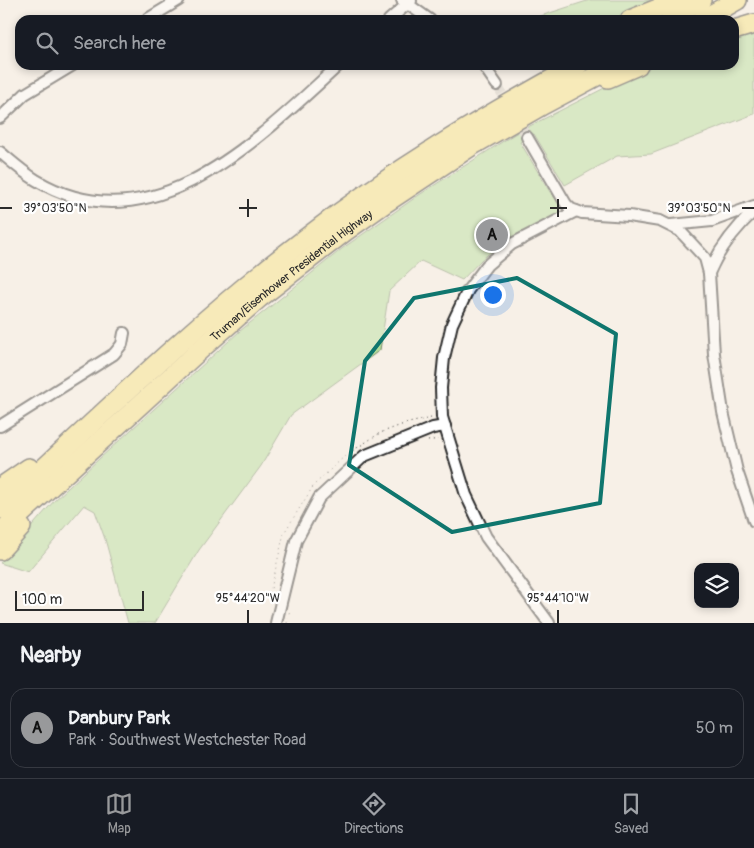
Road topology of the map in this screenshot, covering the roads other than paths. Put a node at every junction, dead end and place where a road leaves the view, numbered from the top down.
1 (179, 0) edge
2 (680, 0) edge
3 (701, 0) edge
4 (737, 0) edge
5 (406, 1) edge
6 (154, 15) edge
7 (393, 15) edge
8 (424, 15) edge
9 (642, 15) edge
10 (673, 15) edge
11 (711, 15) edge
12 (754, 24) edge
13 (739, 28) edge
14 (65, 70) edge
15 (333, 70) edge
16 (486, 70) edge
17 (569, 70) edge
18 (609, 70) edge
19 (626, 70) edge
20 (497, 85) tunnel mouth
21 (544, 104) junction
22 (0, 118) edge
23 (527, 137) tunnel mouth
24 (0, 152) edge
25 (754, 206) edge
26 (576, 211) junction
27 (754, 211) edge
28 (670, 225) junction
29 (709, 273) junction
30 (124, 333) dead end
31 (112, 406) junction
32 (0, 426) edge
33 (445, 426) junction
34 (80, 460) junction
35 (0, 488) edge
36 (0, 509) edge
37 (754, 521) edge
38 (0, 534) edge
39 (0, 550) edge
40 (276, 623) edge
41 (549, 623) edge

1 - 6 street
2 - 9 highway
3 - 10 highway
4 - 11 highway
5 - 7 street
5 - 8 street
12 - 13 highway
14 - 22 street
15 - 24 street
16 - 20 street
17 - 31 highway, Truman/Eisenhower Presidential Highway
18 - 21 highway, Truman/Eisenhower Presidential Highway
19 - 21 highway
21 - 34 highway, Truman/Eisenhower Presidential Highway
23 - 26 street
25 - 28 street
26 - 28 street
26 - 33 street
27 - 29 street
28 - 29 street
29 - 37 street
30 - 32 street
31 - 35 highway
31 - 36 highway, Truman/Eisenhower Presidential Highway
33 - 40 street
33 - 41 street
34 - 38 highway, Truman/Eisenhower Presidential Highway
34 - 39 highway

